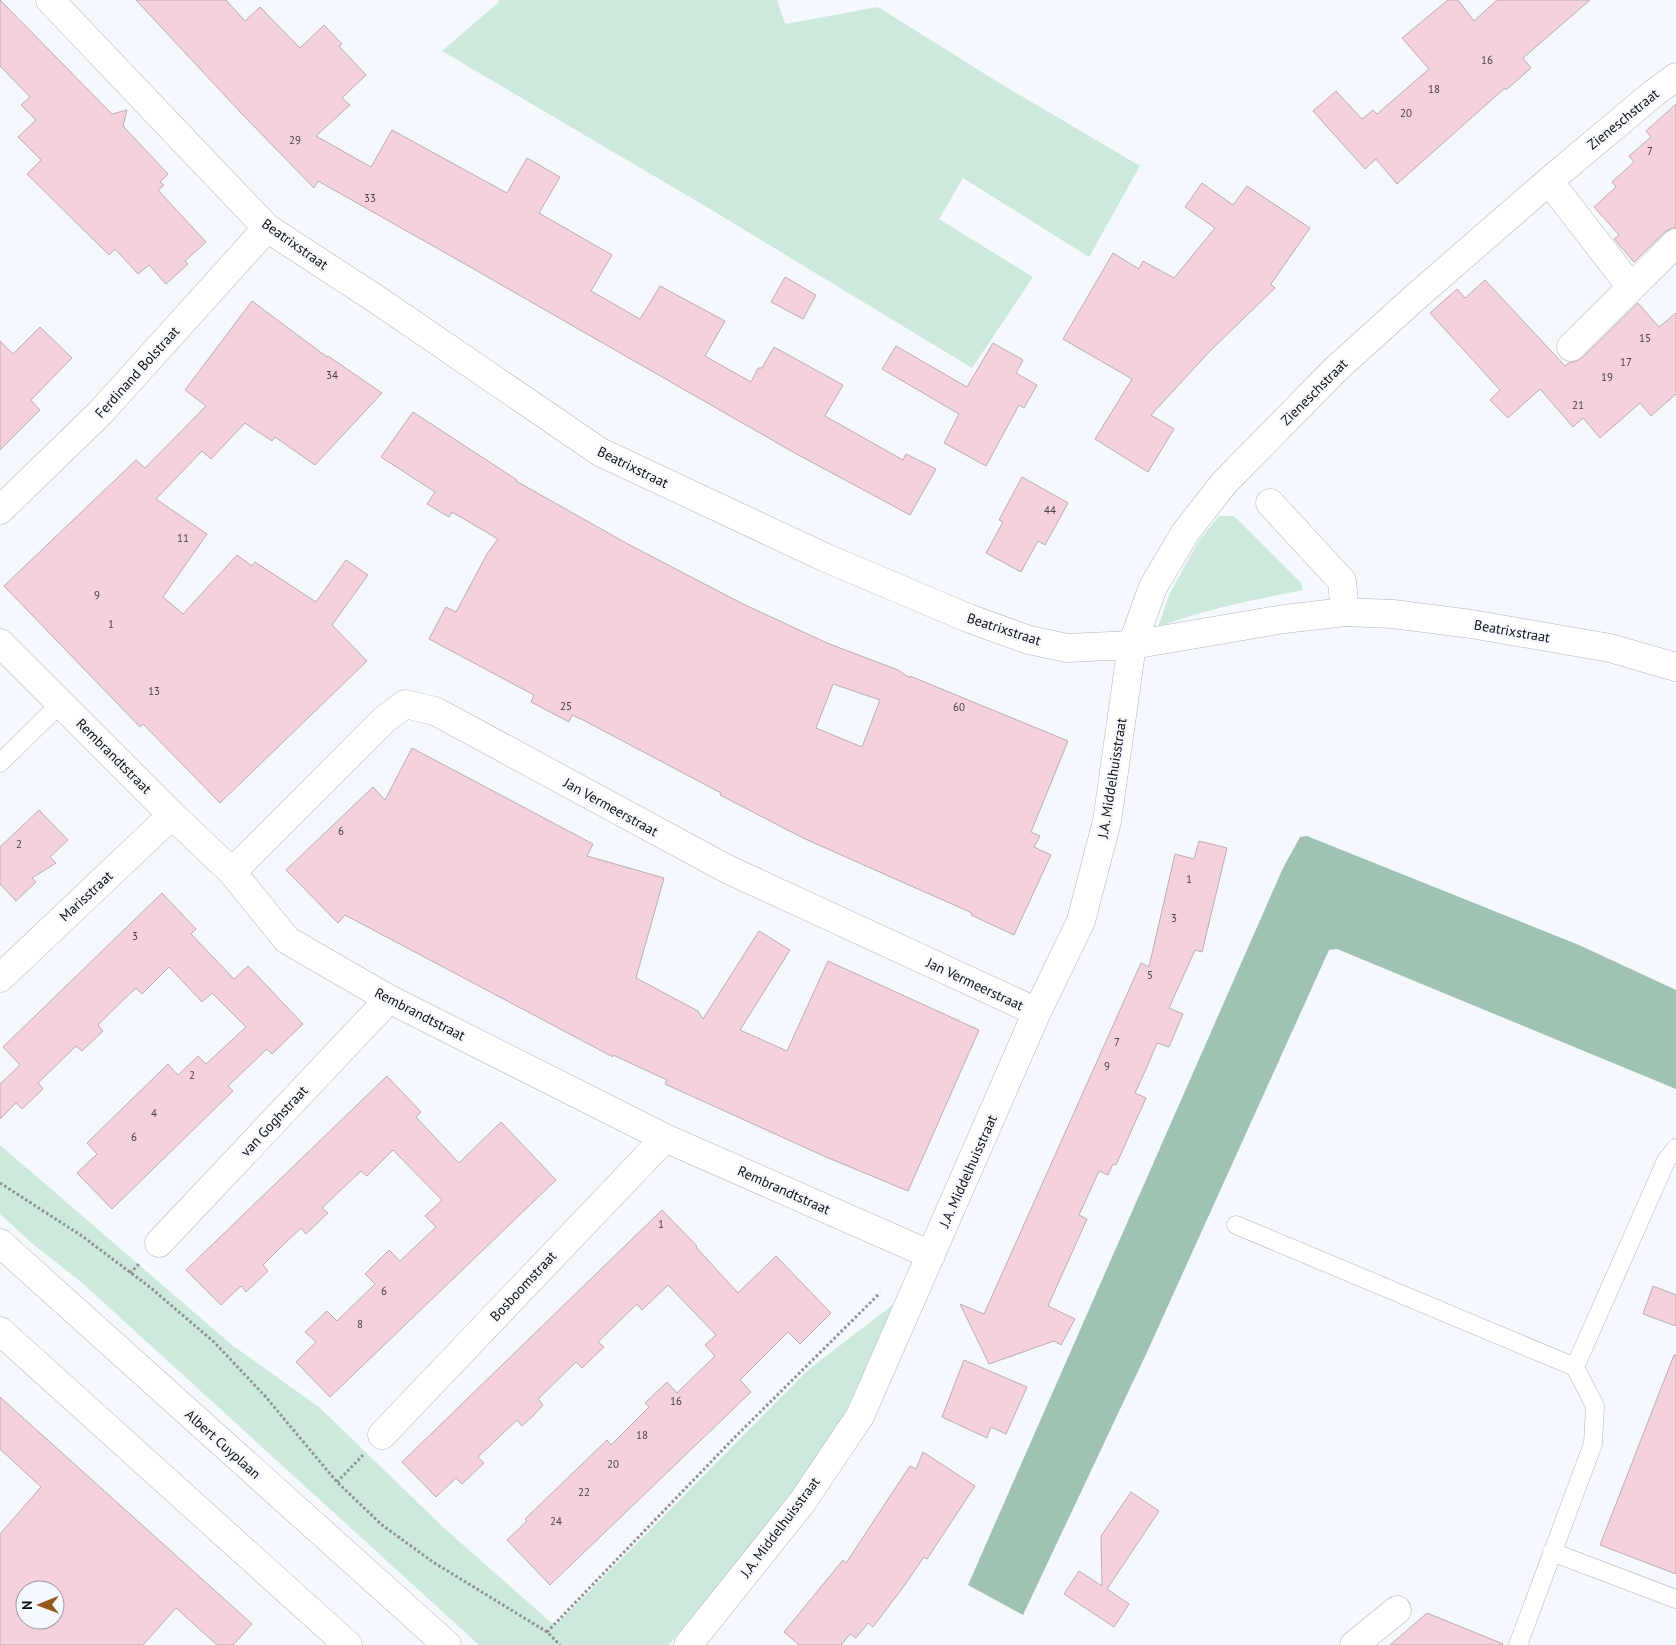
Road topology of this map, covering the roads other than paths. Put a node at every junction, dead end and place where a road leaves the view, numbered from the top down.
1 (50, 0) edge
2 (1676, 78) edge
3 (1549, 181) junction
4 (267, 228) junction
5 (1676, 243) edge
6 (1631, 287) junction
7 (1571, 347) dead end
8 (1270, 503) dead end
9 (0, 510) edge
10 (1345, 612) junction
11 (0, 643) edge
12 (1132, 645) junction
13 (1676, 668) edge
14 (61, 703) junction
15 (0, 763) edge
16 (172, 815) junction
17 (232, 872) junction
18 (0, 978) edge
19 (389, 999) junction
20 (1037, 1012) junction
21 (665, 1138) junction
22 (1676, 1148) edge
23 (1236, 1225) dead end
24 (0, 1243) edge
25 (159, 1243) dead end
26 (931, 1255) junction
27 (0, 1331) edge
28 (1575, 1367) junction
29 (382, 1435) road end
30 (1552, 1552) junction
31 (1676, 1600) edge
32 (1397, 1610) dead end
33 (348, 1645) edge
34 (446, 1645) edge
35 (688, 1645) edge
36 (1354, 1645) edge
37 (1518, 1645) edge

1 - 4 street, Beatrixstraat
2 - 3 street, Zieneschstraat
3 - 6 street
3 - 12 street, Zieneschstraat
4 - 9 street, Ferdinand Bolstraat
4 - 12 street, Beatrixstraat
5 - 6 street
6 - 7 street
8 - 10 street
10 - 12 street, Beatrixstraat
10 - 13 street, Beatrixstraat
11 - 14 street, Rembrandtstraat
12 - 20 street, J.A. Middelhuisstraat
14 - 15 lane
14 - 16 street, Rembrandtstraat
16 - 17 street, Rembrandtstraat
16 - 18 street, Marisstraat
17 - 19 street, Rembrandtstraat
17 - 20 street, Jan Vermeerstraat
19 - 21 street, Rembrandtstraat
19 - 25 street, van Goghstraat
20 - 26 street, J.A. Middelhuisstraat
21 - 26 street, Rembrandtstraat
21 - 29 street, Bosboomstraat
22 - 28 lane
23 - 28 lane
24 - 34 street, Albert Cuyplaan
26 - 35 street, J.A. Middelhuisstraat
27 - 33 street
28 - 30 lane
30 - 31 lane
30 - 37 lane
32 - 36 street

